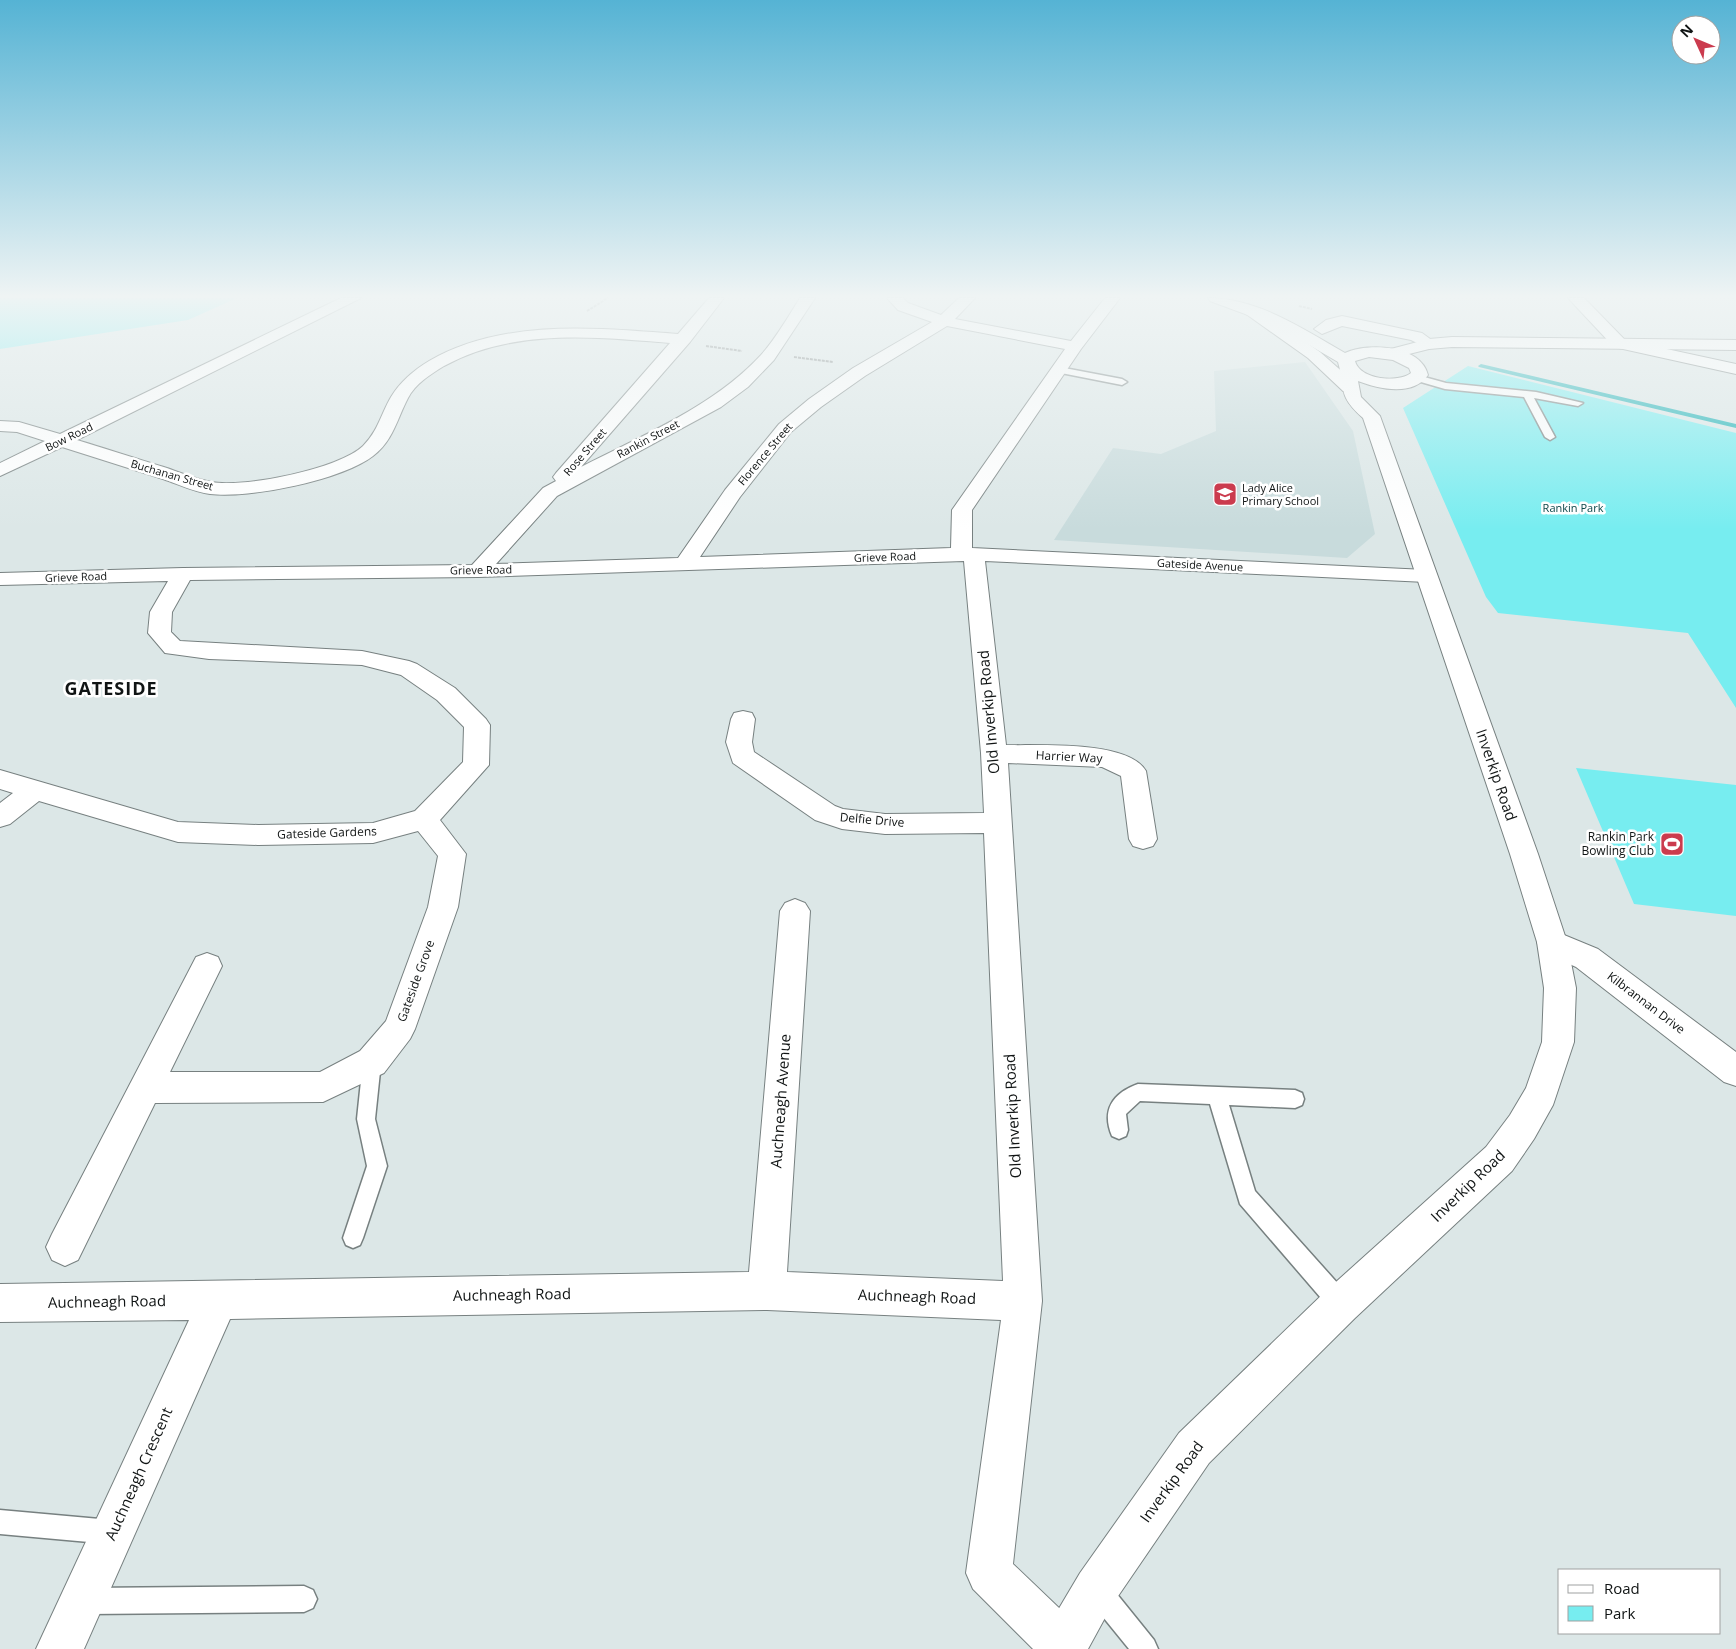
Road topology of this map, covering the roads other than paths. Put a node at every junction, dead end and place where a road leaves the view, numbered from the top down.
1 (196, 375) edge
2 (423, 375) edge
3 (652, 375) edge
4 (750, 375) edge
5 (855, 375) edge
6 (1056, 375) edge
7 (1085, 375) edge
8 (1349, 375) edge
9 (1355, 375) edge
10 (1412, 375) edge
11 (1421, 375) edge
12 (1122, 382) dead end
13 (1393, 383) junction
14 (1527, 394) junction
15 (1578, 403) dead end
16 (1371, 416) junction
17 (0, 426) edge
18 (1550, 437) dead end
19 (62, 440) junction
20 (0, 470) edge
21 (550, 492) junction
22 (968, 554) junction
23 (684, 565) junction
24 (478, 571) junction
25 (183, 574) junction
26 (1426, 576) junction
27 (0, 579) edge
28 (742, 719) dead end
29 (994, 753) junction
30 (0, 779) edge
31 (35, 790) junction
32 (0, 817) edge
33 (424, 819) junction
34 (997, 823) junction
35 (1143, 839) dead end
36 (795, 912) dead end
37 (1552, 942) junction
38 (207, 966) dead end
39 (372, 1062) junction
40 (1736, 1071) edge
41 (146, 1088) junction
42 (1217, 1096) junction
43 (1295, 1099) dead end
44 (1119, 1130) dead end
45 (353, 1238) dead end
46 (64, 1247) dead end
47 (767, 1291) junction
48 (218, 1300) junction
49 (1023, 1301) junction
50 (0, 1303) edge
51 (1341, 1304) junction
52 (0, 1522) edge
53 (112, 1532) junction
54 (1096, 1589) junction
55 (304, 1599) dead end
56 (82, 1601) junction
57 (1063, 1648) edge
58 (60, 1649) edge
59 (1145, 1649) edge

1 - 19 main road, Bow Road
2 - 19 main road, Buchanan Street
3 - 21 main road, Rose Street
4 - 21 main road, Rankin Street
5 - 23 main road, Florence Street
6 - 22 main road, Old Inverkip Road
7 - 12 lane
8 - 16 main road
9 - 13 main road
10 - 13 main road
11 - 14 lane
13 - 16 main road
14 - 15 lane
14 - 18 lane
16 - 26 main road, Inverkip Road
17 - 19 main road, Buchanan Street
19 - 20 main road, Bow Road
21 - 24 main road, Rankin Street
22 - 23 main road, Grieve Road
22 - 26 main road, Gateside Avenue
22 - 29 main road, Old Inverkip Road
23 - 24 main road, Grieve Road
24 - 25 main road, Grieve Road
25 - 27 main road, Grieve Road
25 - 33 main road
26 - 37 main road, Inverkip Road
28 - 34 main road, Delfie Drive
29 - 34 main road, Old Inverkip Road
29 - 35 main road, Harrier Way
30 - 31 main road, Gateside Gardens
31 - 32 main road
31 - 33 main road, Gateside Gardens
33 - 39 main road, Gateside Grove
34 - 49 main road, Old Inverkip Road
36 - 47 main road, Auchneagh Avenue
37 - 40 main road, Kilbrannan Drive
37 - 51 main road, Inverkip Road
38 - 41 main road
39 - 41 main road, Gateside Grove
39 - 45 lane
41 - 46 main road
42 - 43 lane
42 - 44 lane
42 - 51 lane
47 - 48 main road, Auchneagh Road
47 - 49 main road, Auchneagh Road
48 - 50 main road, Auchneagh Road
48 - 53 main road, Auchneagh Crescent
49 - 57 main road, Old Inverkip Road
51 - 54 main road, Inverkip Road
52 - 53 lane
53 - 56 main road, Auchneagh Crescent
54 - 57 main road, Inverkip Road
54 - 59 lane
55 - 56 lane
56 - 58 main road, Auchneagh Crescent

